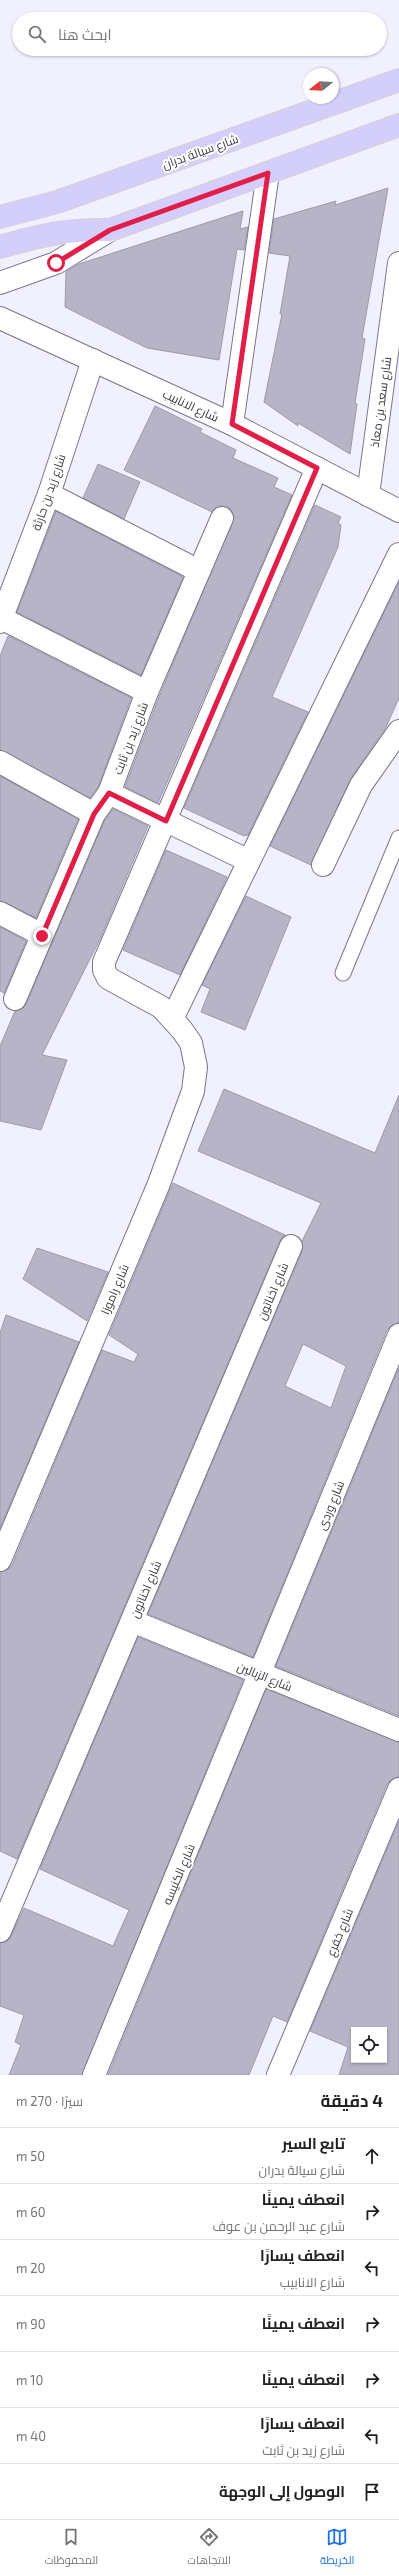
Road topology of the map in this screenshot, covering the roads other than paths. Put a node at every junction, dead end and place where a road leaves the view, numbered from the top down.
1 (399, 80) edge
2 (399, 125) edge
3 (268, 173) junction
4 (0, 217) edge
5 (110, 230) junction
6 (0, 247) edge
7 (399, 263) edge
8 (0, 283) edge
9 (0, 318) edge
10 (93, 360) junction
11 (232, 424) junction
12 (317, 468) junction
13 (49, 494) junction
14 (368, 495) junction
15 (399, 511) edge
16 (222, 518) dead end
17 (399, 554) edge
18 (199, 571) junction
19 (1, 620) edge
20 (147, 692) junction
21 (399, 731) edge
22 (0, 762) edge
23 (109, 793) junction
24 (94, 814) junction
25 (166, 821) junction
26 (399, 838) edge
27 (249, 861) junction
28 (323, 865) dead end
29 (0, 913) edge
30 (42, 936) junction
31 (343, 973) dead end
32 (15, 999) dead end
33 (173, 1017) junction
34 (291, 1246) dead end
35 (399, 1335) edge
36 (0, 1560) edge
37 (132, 1621) junction
38 (261, 1674) junction
39 (399, 1730) edge
40 (399, 1789) edge
41 (0, 1931) edge
42 (94, 2075) edge
43 (278, 2075) edge

1 - 4 main road, شارع سيالة بدران
2 - 3 main road
3 - 5 main road
3 - 11 street
5 - 6 main road
5 - 8 street
7 - 14 street, شارع سعد بن معاذ
9 - 10 street, شارع الانابيب
10 - 11 street, شارع الانابيب
10 - 13 street, شارع زيد بن حارثة
11 - 12 street, شارع الانابيب
12 - 14 street, شارع الانابيب
12 - 25 street, شارع راموزا
13 - 18 street
13 - 19 street, شارع زيد بن حارثة
14 - 15 street, شارع الانابيب
16 - 18 street, شارع زيد بن ثابت
17 - 27 street
18 - 20 street, شارع زيد بن ثابت
19 - 20 street
20 - 23 street, شارع زيد بن ثابت
21 - 28 street
22 - 24 street
23 - 24 street, شارع زيد بن ثابت
23 - 25 street
24 - 30 street, شارع زيد بن ثابت
25 - 27 street
25 - 33 street, شارع راموزا
26 - 31 lane
27 - 33 street
29 - 30 street
30 - 32 street, شارع زيد بن ثابت
33 - 36 street, شارع راموزا
34 - 37 street, شارع اخناتون
35 - 38 street, شارع وردى
37 - 38 street, شارع الزبالين
37 - 41 street, شارع اخناتون
38 - 39 street, شارع الزبالين
38 - 42 street, شارع الكنيسه
40 - 43 street, شارع خفرع

